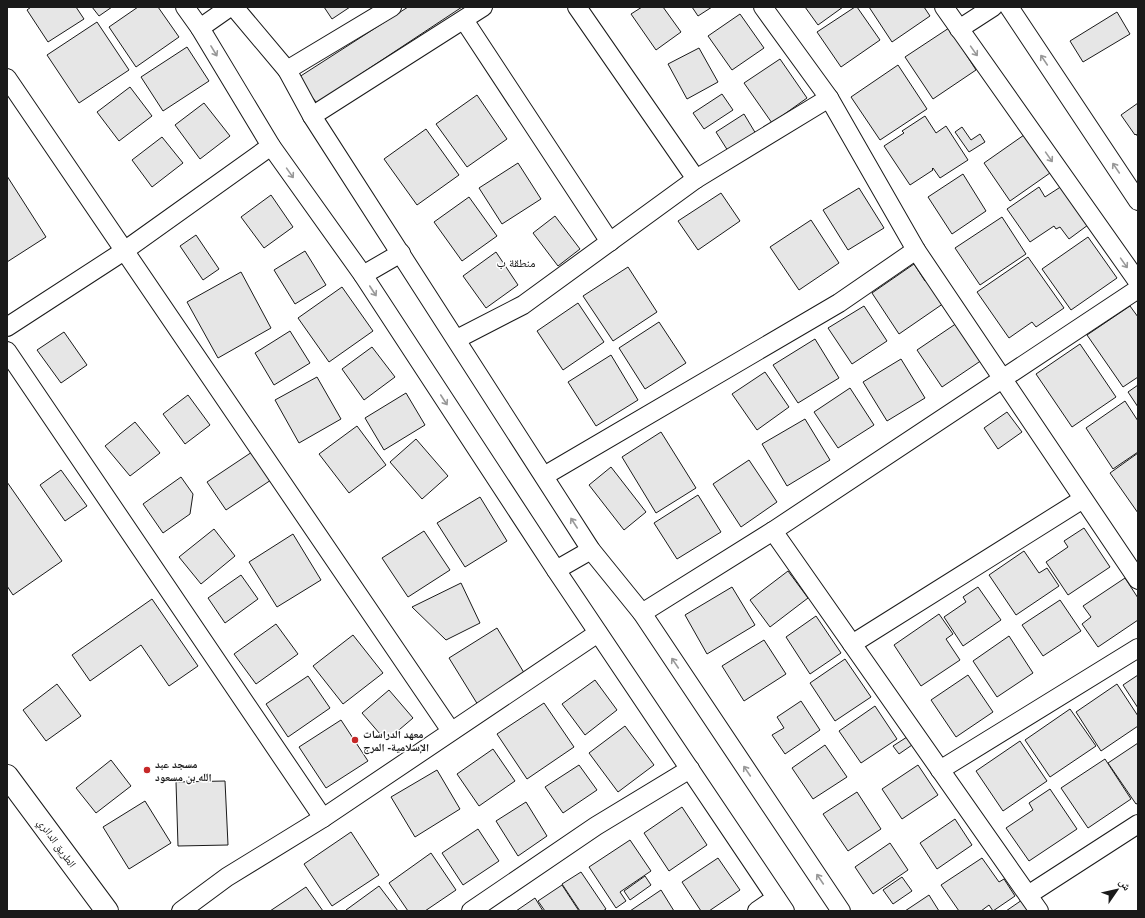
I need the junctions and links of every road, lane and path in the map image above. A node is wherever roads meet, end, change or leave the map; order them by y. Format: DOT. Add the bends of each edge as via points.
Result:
graph roads {
  1 [pos="185,7"];
  2 [pos="230,7"];
  3 [pos="234,7"];
  4 [pos="392,7"];
  5 [pos="483,7"];
  6 [pos="577,7"];
  7 [pos="763,7"];
  8 [pos="944,7"];
  9 [pos="993,7"];
  10 [pos="1009,7"];
  11 [pos="464,20"];
  12 [pos="200,28"];
  13 [pos="959,30"];
  14 [pos="287,70"];
  15 [pos="7,78"];
  16 [pos="829,98"];
  17 [pos="312,116"];
  18 [pos="271,146"];
  19 [pos="696,179"];
  20 [pos="1138,201"];
  21 [pos="610,242"];
  22 [pos="916,250"];
  23 [pos="124,251"];
  24 [pos="401,253"];
  25 [pos="363,275"];
  26 [pos="1138,282"];
  27 [pos="1138,289"];
  28 [pos="7,327"];
  29 [pos="457,339"];
  30 [pos="7,351"];
  31 [pos="1003,380"];
  32 [pos="544,476"];
  33 [pos="1083,499"];
  34 [pos="773,531"];
  35 [pos="592,550"];
  36 [pos="556,570"];
  37 [pos="1138,580"];
  38 [pos="642,613"];
  39 [pos="598,633"];
  40 [pos="852,644"];
  41 [pos="1138,648"];
  42 [pos="451,731"];
  43 [pos="690,770"];
  44 [pos="940,770"];
  45 [pos="7,776"];
  46 [pos="323,818"];
  47 [pos="1138,824"];
  48 [pos="1028,895"];
  49 [pos="780,905"];
  50 [pos="107,911"];
  51 [pos="181,911"];
  52 [pos="471,911"];
  53 [pos="757,911"];
  54 [pos="842,911"];
  55 [pos="1039,911"];
  1 -- 12 [label="street"];
  2 -- 12 [label="street"];
  3 -- 14 [label="street"];
  4 -- 14 [label="street"];
  5 -- 11 [label="street"];
  6 -- 19 [label="street"];
  7 -- 16 [label="street"];
  8 -- 13 [label="street"];
  9 -- 13 [label="street"];
  20 -- 10 [label="street, one-way"];
  11 -- 17 [label="street"];
  11 -- 21 [label="street"];
  12 -- 18 [label="street, one-way"];
  13 -- 26 [label="street, one-way"];
  14 -- 17 [label="street"];
  15 -- 23 [label="street"];
  16 -- 19 [label="street"];
  16 -- 22 [label="street"];
  17 -- 24 [label="street"];
  18 -- 23 [label="street"];
  18 -- 25 [label="street, one-way"];
  19 -- 21 [label="street"];
  21 -- 29 [label="street" via="523,305"];
  22 -- 31 [label="street"];
  22 -- 32 [label="street" via="839,303"];
  23 -- 28 [label="street"];
  23 -- 42 [label="street"];
  24 -- 25 [label="street"];
  24 -- 29 [label="street"];
  25 -- 36 [label="street, one-way"];
  27 -- 31 [label="street"];
  29 -- 32 [label="street"];
  30 -- 46 [label="street"];
  31 -- 33 [label="street"];
  31 -- 34 [label="street"];
  35 -- 32 [label="street, one-way"];
  33 -- 37 [label="street"];
  33 -- 40 [label="street"];
  34 -- 38 [label="street"];
  34 -- 40 [label="street"];
  35 -- 36 [label="street"];
  35 -- 38 [label="street"];
  36 -- 39 [label="street"];
  54 -- 38 [label="street, one-way"];
  39 -- 42 [label="street"];
  39 -- 43 [label="street"];
  40 -- 44 [label="street"];
  41 -- 44 [label="street"];
  42 -- 46 [label="street"];
  43 -- 49 [label="street"];
  43 -- 52 [label="street" via="596,826"];
  44 -- 48 [label="street"];
  45 -- 50 [label="highway, الطريق الدائري"];
  46 -- 51 [label="street" via="228,877"];
  47 -- 48 [label="street"];
  48 -- 55 [label="street"];
  49 -- 53 [label="street"];
}
